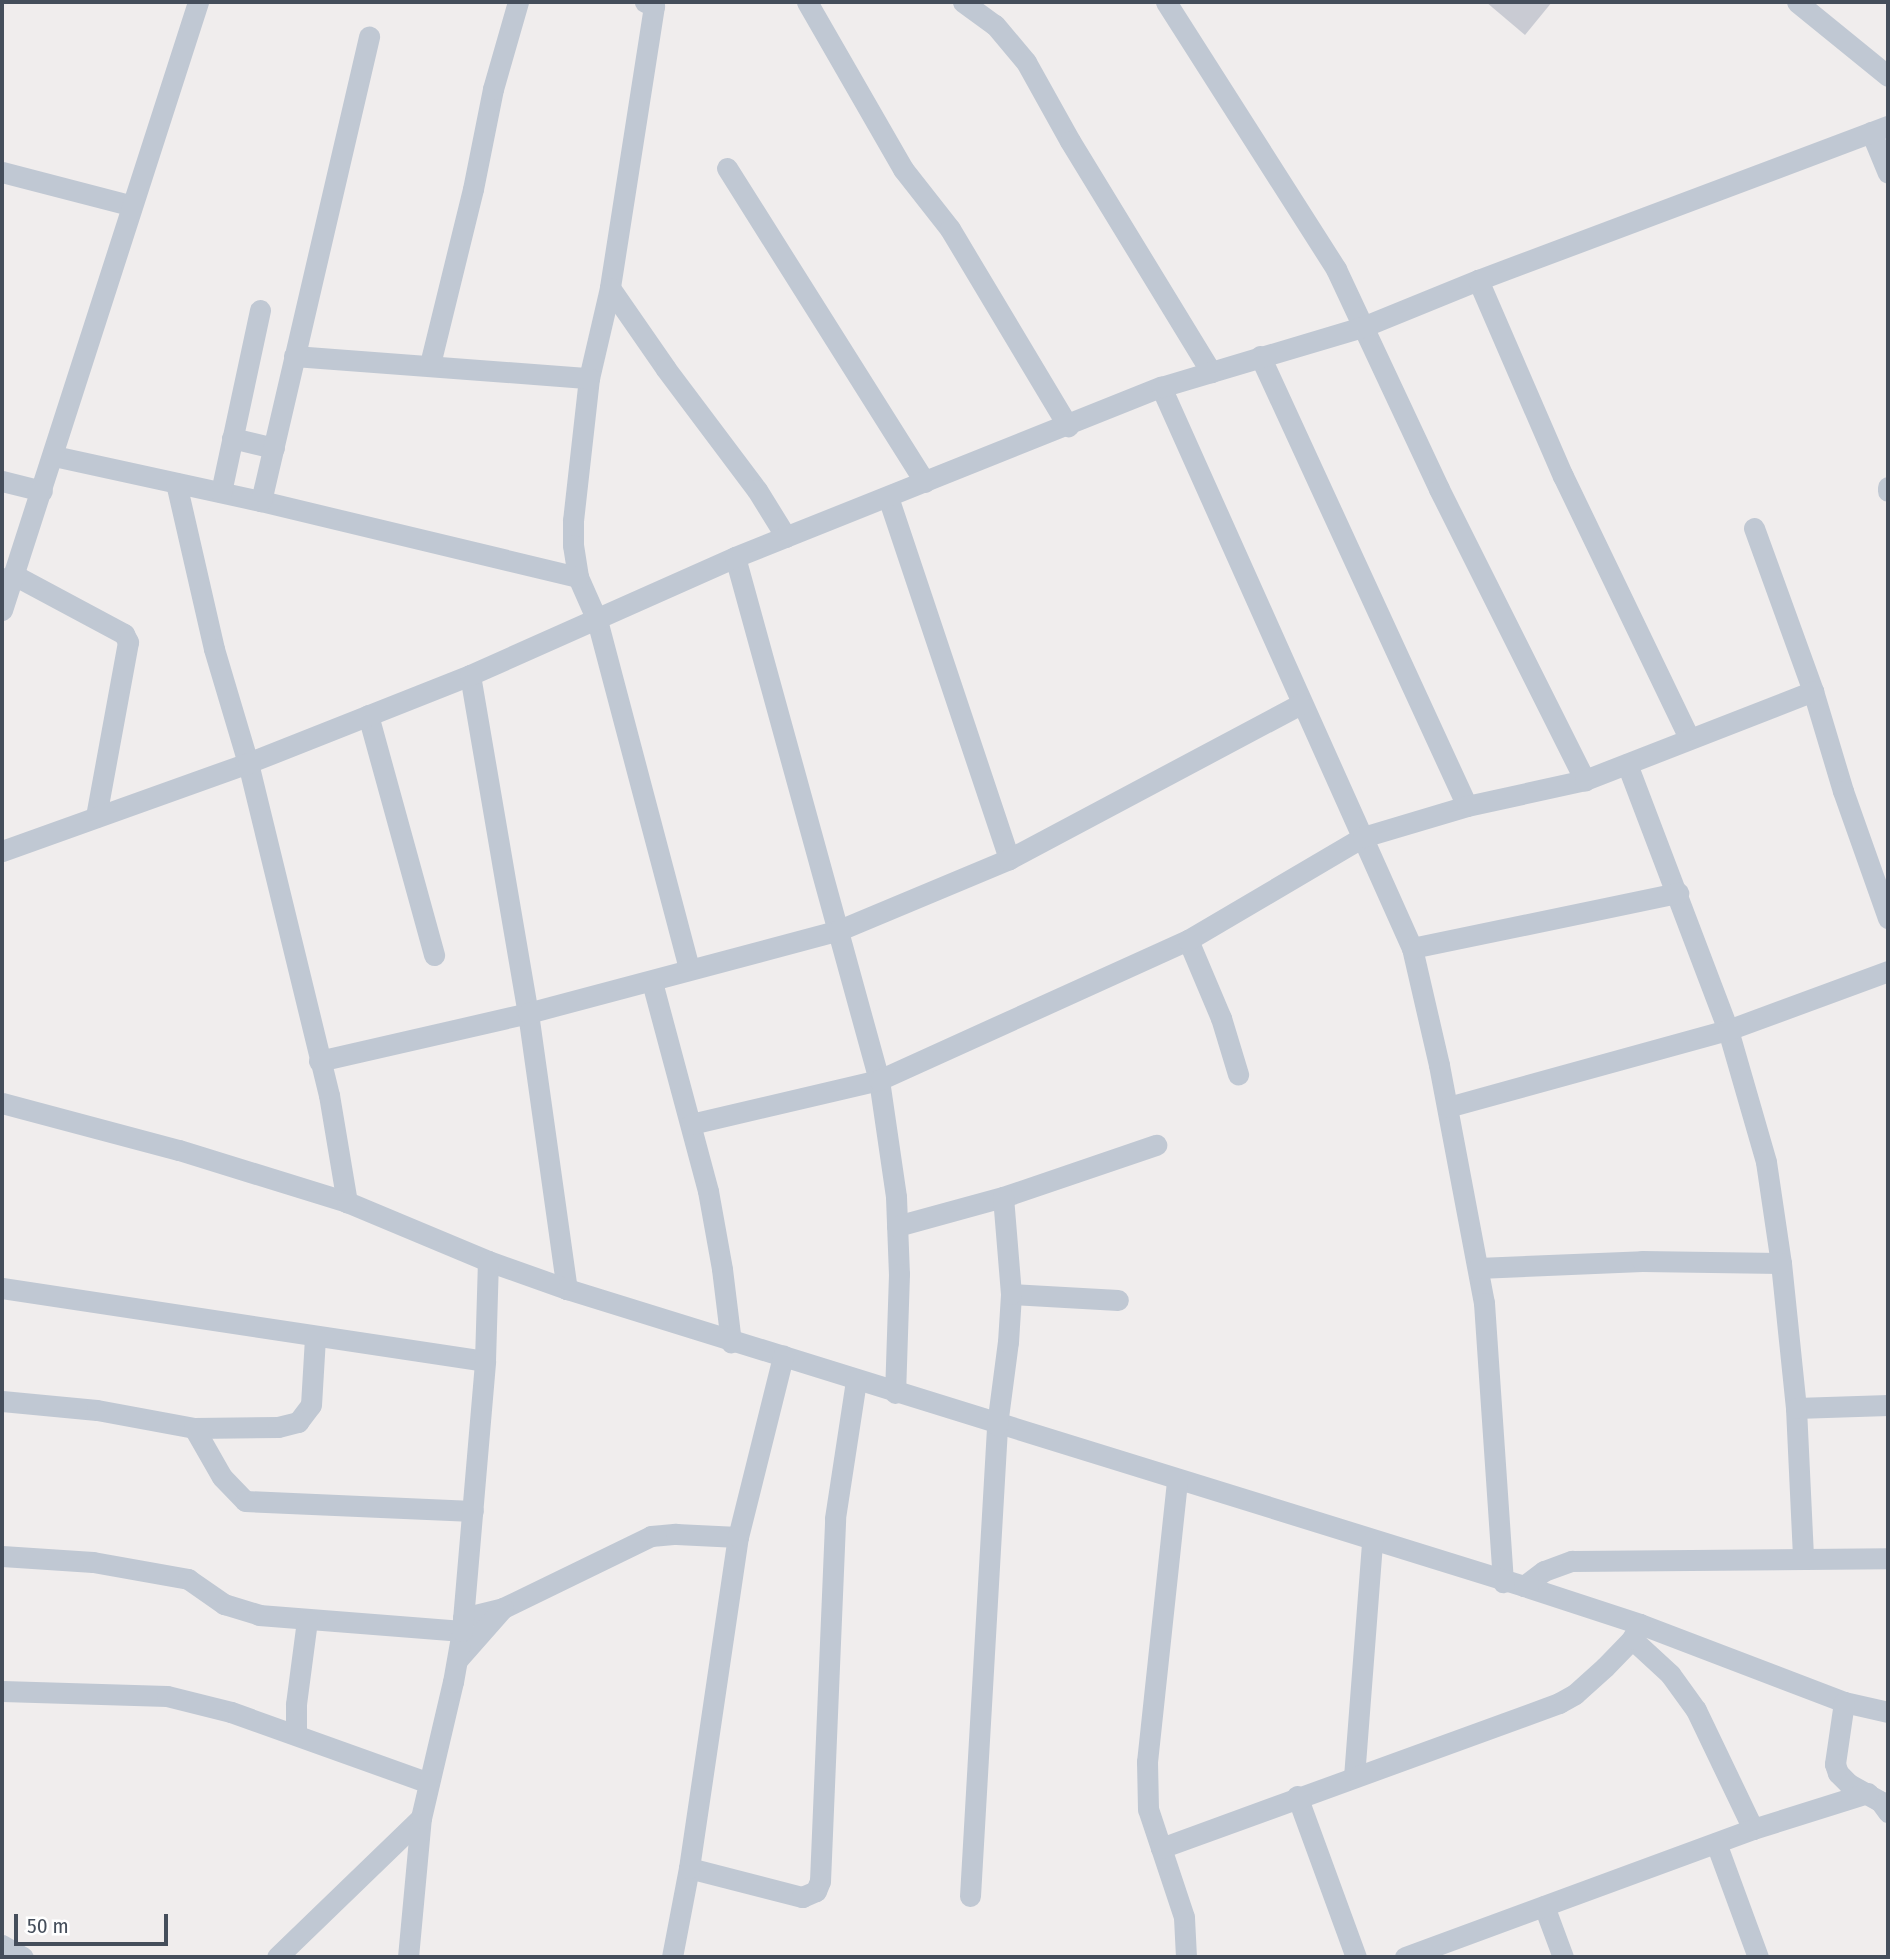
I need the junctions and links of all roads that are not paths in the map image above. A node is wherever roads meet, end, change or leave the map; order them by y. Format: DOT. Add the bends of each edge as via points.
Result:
graph roads {
  1 [pos="198,2"];
  2 [pos="518,2"];
  3 [pos="807,2"];
  4 [pos="963,2"];
  5 [pos="1166,2"];
  6 [pos="1797,2"];
  7 [pos="651,3"];
  8 [pos="369,36"];
  9 [pos="1888,76"];
  10 [pos="1880,129"];
  11 [pos="727,169"];
  12 [pos="2,172"];
  13 [pos="1888,173"];
  14 [pos="130,205"];
  15 [pos="1478,279"];
  16 [pos="610,288"];
  17 [pos="260,310"];
  18 [pos="1365,326"];
  19 [pos="294,356"];
  20 [pos="1260,356"];
  21 [pos="430,364"];
  22 [pos="1211,372"];
  23 [pos="589,378"];
  24 [pos="1161,387"];
  25 [pos="1068,426"];
  26 [pos="232,438"];
  27 [pos="274,448"];
  28 [pos="54,456"];
  29 [pos="2,481"];
  30 [pos="925,482"];
  31 [pos="176,483"];
  32 [pos="42,491"];
  33 [pos="220,492"];
  34 [pos="888,497"];
  35 [pos="261,500"];
  36 [pos="1754,528"];
  37 [pos="786,537"];
  38 [pos="735,557"];
  39 [pos="8,577"];
  40 [pos="578,577"];
  41 [pos="2,610"];
  42 [pos="597,620"];
  43 [pos="470,676"];
  44 [pos="1813,691"];
  45 [pos="1301,704"];
  46 [pos="368,715"];
  47 [pos="1689,738"];
  48 [pos="247,763"];
  49 [pos="1627,764"];
  50 [pos="1585,780"];
  51 [pos="1467,806"];
  52 [pos="96,817"];
  53 [pos="1363,837"];
  54 [pos="2,851"];
  55 [pos="1009,859"];
  56 [pos="1678,893"];
  57 [pos="1888,918"];
  58 [pos="838,931"];
  59 [pos="1188,940"];
  60 [pos="1412,948"];
  61 [pos="434,956"];
  62 [pos="690,969"];
  63 [pos="1888,971"];
  64 [pos="652,982"];
  65 [pos="528,1013"];
  66 [pos="1728,1030"];
  67 [pos="319,1061"];
  68 [pos="1238,1074"];
  69 [pos="879,1080"];
  70 [pos="2,1103"];
  71 [pos="1448,1107"];
  72 [pos="691,1124"];
  73 [pos="1156,1145"];
  74 [pos="1003,1197"];
  75 [pos="347,1202"];
  76 [pos="897,1226"];
  77 [pos="488,1261"];
  78 [pos="1781,1263"];
  79 [pos="1478,1268"];
  80 [pos="2,1288"];
  81 [pos="567,1289"];
  82 [pos="1011,1294"];
  83 [pos="1118,1300"];
  84 [pos="315,1337"];
  85 [pos="731,1342"];
  86 [pos="783,1356"];
  87 [pos="485,1361"];
  88 [pos="856,1381"];
  89 [pos="895,1393"];
  90 [pos="2,1401"];
  91 [pos="1888,1405"];
  92 [pos="1796,1408"];
  93 [pos="997,1425"];
  94 [pos="194,1428"];
  95 [pos="1177,1480"];
  96 [pos="472,1511"];
  97 [pos="738,1537"];
  98 [pos="1372,1541"];
  99 [pos="2,1556"];
  100 [pos="1888,1558"];
  101 [pos="1803,1559"];
  102 [pos="1514,1584"];
  103 [pos="503,1608"];
  104 [pos="307,1620"];
  105 [pos="462,1624"];
  106 [pos="1636,1631"];
  107 [pos="457,1659"];
  108 [pos="2,1691"];
  109 [pos="1844,1702"];
  110 [pos="1888,1712"];
  111 [pos="296,1734"];
  112 [pos="1354,1777"];
  113 [pos="429,1783"];
  114 [pos="1867,1793"];
  115 [pos="1297,1796"];
  116 [pos="1888,1812"];
  117 [pos="421,1818"];
  118 [pos="1753,1829"];
  119 [pos="1716,1843"];
  120 [pos="1161,1848"];
  121 [pos="689,1868"];
  122 [pos="970,1896"];
  123 [pos="1180,1902"];
  124 [pos="1544,1906"];
  125 [pos="2,1945"];
  126 [pos="282,1956"];
  127 [pos="23,1957"];
  128 [pos="408,1957"];
  129 [pos="672,1957"];
  130 [pos="1186,1957"];
  131 [pos="1201,1957"];
  132 [pos="1356,1957"];
  133 [pos="1405,1957"];
  134 [pos="1563,1957"];
  135 [pos="1758,1957"];
  1 -- 14 [label="street"];
  2 -- 21 [label="street" via="493,89"];
  3 -- 25 [label="street" via="903,169 950,229"];
  4 -- 22 [label="street" via="995,25 1026,62"];
  5 -- 18 [label="street" via="1336,269"];
  6 -- 9 [label="street"];
  7 -- 16 [label="street"];
  8 -- 19 [label="street"];
  10 -- 13 [label="street"];
  10 -- 15 [label="street"];
  11 -- 30 [label="street"];
  12 -- 14 [label="street"];
  14 -- 28 [label="street"];
  15 -- 18 [label="street"];
  15 -- 47 [label="street" via="1563,477"];
  16 -- 23 [label="street"];
  16 -- 37 [label="street"];
  17 -- 26 [label="street"];
  18 -- 20 [label="street"];
  18 -- 50 [label="street" via="1439,489"];
  19 -- 21 [label="street"];
  19 -- 27 [label="street"];
  20 -- 22 [label="street"];
  20 -- 51 [label="street"];
  21 -- 23 [label="street"];
  22 -- 24 [label="street"];
  23 -- 40 [label="street" via="573,520"];
  24 -- 25 [label="street"];
  24 -- 45 [label="street"];
  25 -- 30 [label="street"];
  26 -- 27 [label="street"];
  26 -- 33 [label="street"];
  27 -- 35 [label="street"];
  28 -- 31 [label="street"];
  28 -- 32 [label="street"];
  29 -- 32 [label="street"];
  30 -- 34 [label="street"];
  31 -- 33 [label="street"];
  31 -- 48 [label="street" via="214,649"];
  32 -- 39 [label="street"];
  33 -- 35 [label="street"];
  34 -- 37 [label="street"];
  34 -- 55 [label="street"];
  35 -- 40 [label="street"];
  36 -- 44 [label="street"];
  37 -- 38 [label="street"];
  38 -- 42 [label="street"];
  38 -- 58 [label="street"];
  39 -- 41 [label="street"];
  39 -- 52 [label="street" via="124,634 128,642"];
  40 -- 42 [label="street"];
  42 -- 43 [label="street"];
  42 -- 62 [label="street"];
  43 -- 46 [label="street"];
  43 -- 65 [label="street"];
  44 -- 47 [label="street"];
  44 -- 57 [label="street"];
  45 -- 53 [label="street"];
  45 -- 55 [label="street"];
  46 -- 48 [label="street"];
  46 -- 61 [label="street"];
  47 -- 49 [label="street"];
  48 -- 52 [label="street"];
  48 -- 67 [label="street"];
  49 -- 50 [label="street"];
  49 -- 56 [label="street"];
  50 -- 51 [label="street"];
  51 -- 53 [label="street"];
  52 -- 54 [label="street"];
  53 -- 59 [label="street"];
  53 -- 60 [label="street"];
  55 -- 58 [label="street"];
  56 -- 60 [label="street"];
  56 -- 66 [label="street"];
  58 -- 62 [label="street"];
  58 -- 69 [label="street"];
  59 -- 68 [label="street" via="1221,1018"];
  59 -- 69 [label="street"];
  60 -- 71 [label="street"];
  62 -- 64 [label="street"];
  63 -- 66 [label="street"];
  64 -- 65 [label="street"];
  64 -- 72 [label="street"];
  65 -- 67 [label="street"];
  65 -- 81 [label="street"];
  66 -- 71 [label="street"];
  66 -- 78 [label="street" via="1766,1162"];
  67 -- 75 [label="street"];
  69 -- 72 [label="street"];
  69 -- 76 [label="street"];
  70 -- 75 [label="street" via="179,1150"];
  71 -- 79 [label="street"];
  72 -- 85 [label="street" via="714,1221"];
  73 -- 74 [label="street"];
  74 -- 76 [label="street"];
  74 -- 82 [label="street"];
  75 -- 77 [label="street"];
  76 -- 89 [label="street"];
  77 -- 81 [label="street"];
  77 -- 87 [label="street"];
  78 -- 79 [label="street" via="1642,1261"];
  78 -- 92 [label="street"];
  79 -- 102 [label="street"];
  80 -- 84 [label="street"];
  81 -- 85 [label="street"];
  82 -- 83 [label="street"];
  82 -- 93 [label="street"];
  84 -- 87 [label="street"];
  84 -- 94 [label="street" via="311,1405 298,1422 261,1429"];
  85 -- 86 [label="street"];
  86 -- 88 [label="street"];
  86 -- 97 [label="street"];
  87 -- 96 [label="street"];
  88 -- 89 [label="street"];
  88 -- 121 [label="street" via="835,1518 820,1881 816,1891 802,1897"];
  89 -- 93 [label="street"];
  90 -- 94 [label="street" via="97,1410"];
  91 -- 92 [label="street"];
  92 -- 101 [label="street"];
  93 -- 95 [label="street"];
  93 -- 122 [label="street"];
  94 -- 96 [label="street" via="222,1477 245,1501"];
  95 -- 98 [label="street"];
  95 -- 120 [label="street" via="1147,1762 1148,1809"];
  96 -- 105 [label="street"];
  97 -- 103 [label="street" via="651,1536"];
  97 -- 121 [label="street"];
  98 -- 102 [label="street"];
  98 -- 112 [label="street"];
  99 -- 104 [label="street" via="93,1562 175,1576 196,1582 224,1604 244,1612"];
  100 -- 101 [label="street"];
  101 -- 102 [label="street" via="1572,1561"];
  102 -- 106 [label="street"];
  103 -- 105 [label="street"];
  103 -- 107 [label="street"];
  104 -- 105 [label="street"];
  104 -- 111 [label="street"];
  105 -- 107 [label="street"];
  106 -- 109 [label="street"];
  106 -- 112 [label="street" via="1589,1682 1559,1703"];
  106 -- 118 [label="street" via="1696,1710"];
  107 -- 113 [label="street"];
  108 -- 111 [label="street" via="167,1696"];
  109 -- 110 [label="street"];
  109 -- 114 [label="street" via="1835,1764 1843,1779"];
  111 -- 113 [label="street"];
  112 -- 115 [label="street"];
  113 -- 117 [label="street"];
  114 -- 116 [label="street"];
  114 -- 118 [label="street"];
  115 -- 120 [label="street"];
  115 -- 132 [label="street"];
  117 -- 126 [label="street"];
  117 -- 128 [label="street"];
  118 -- 119 [label="street"];
  119 -- 124 [label="street"];
  119 -- 135 [label="street"];
  120 -- 123 [label="street"];
  121 -- 129 [label="street"];
  123 -- 130 [label="street"];
  123 -- 131 [label="street"];
  124 -- 133 [label="street"];
  124 -- 134 [label="street"];
  125 -- 127 [label="street"];
}
